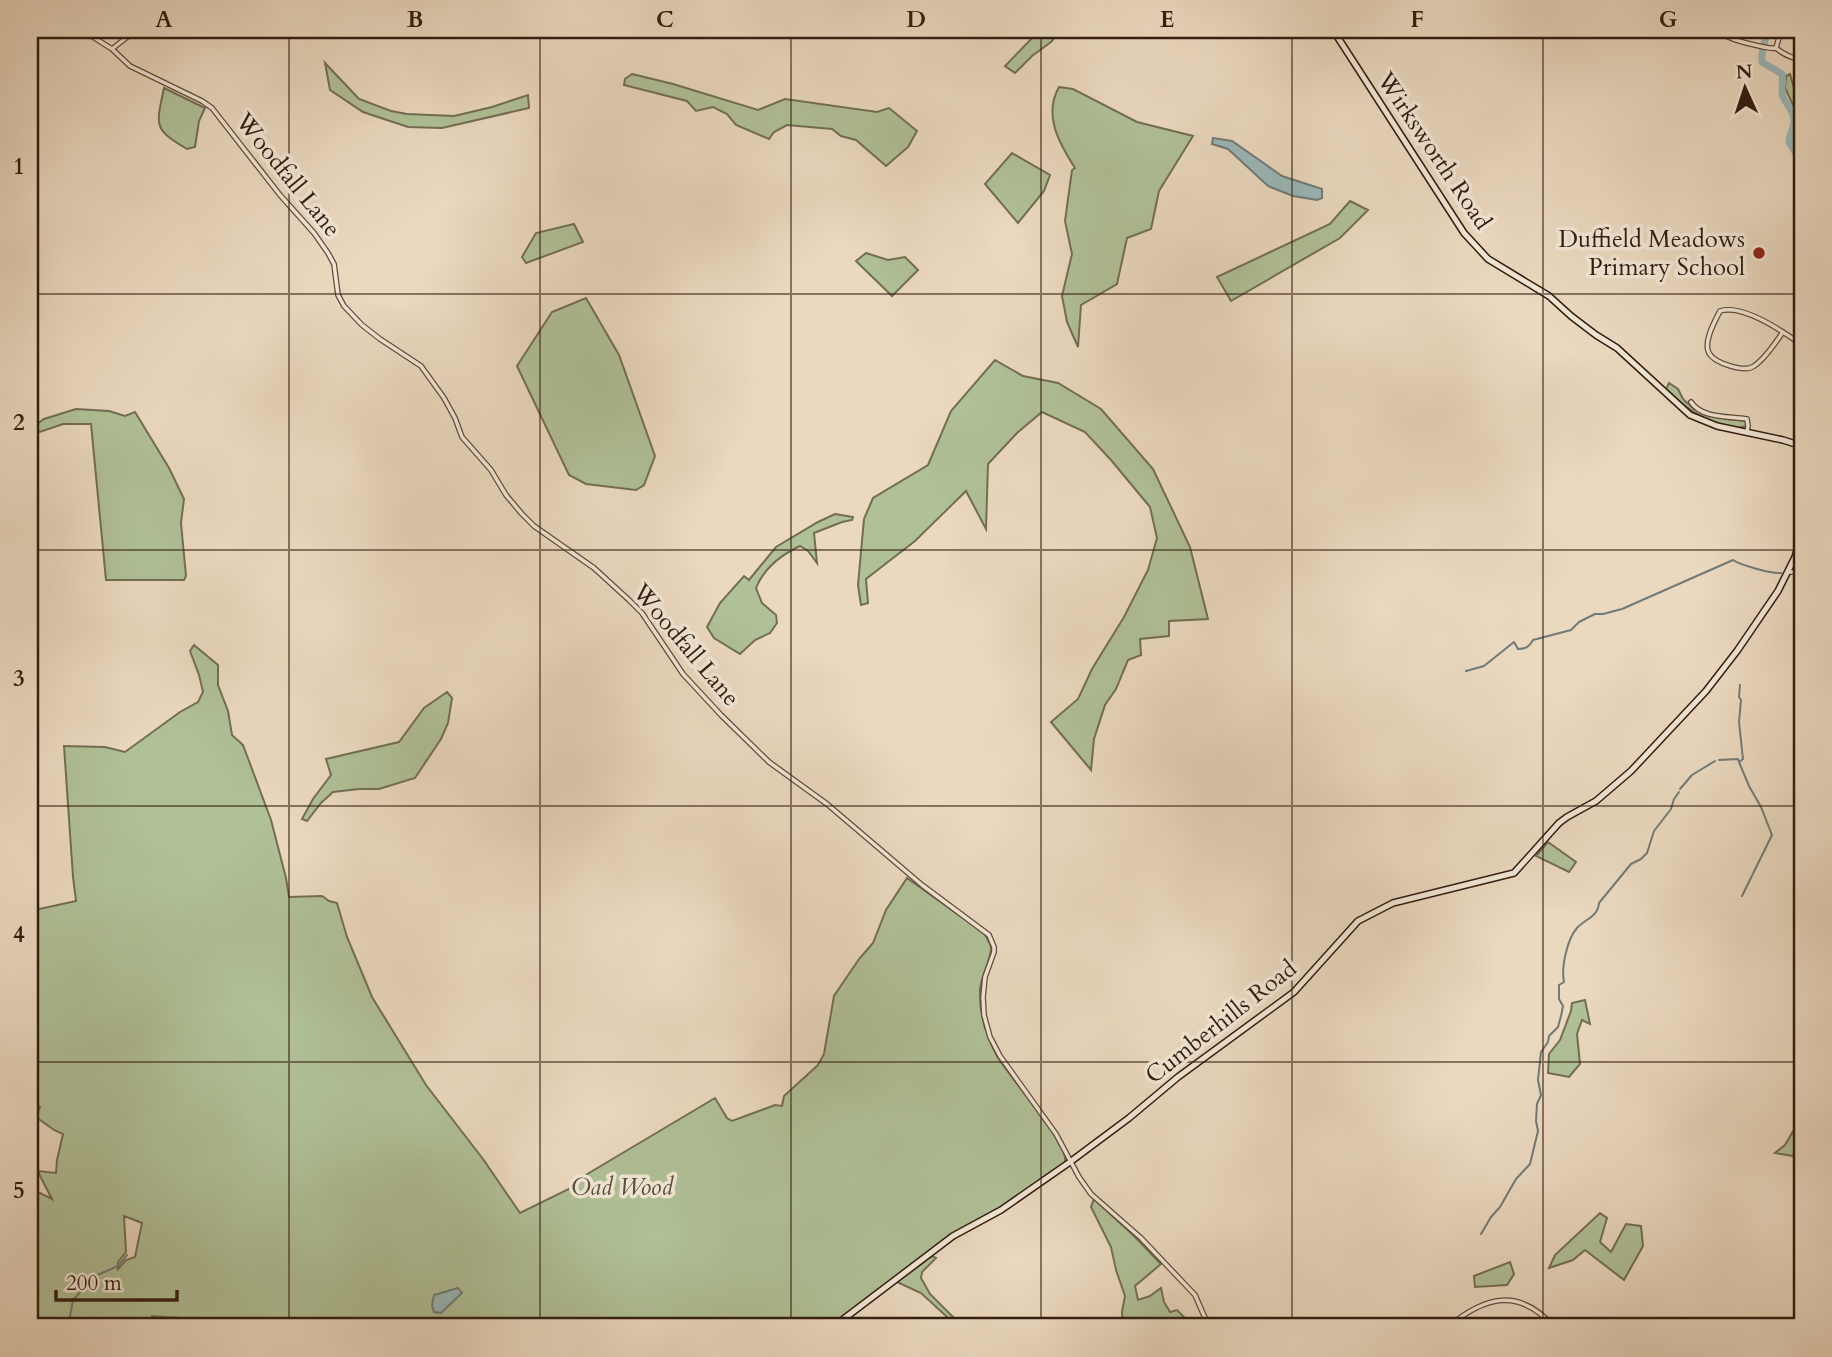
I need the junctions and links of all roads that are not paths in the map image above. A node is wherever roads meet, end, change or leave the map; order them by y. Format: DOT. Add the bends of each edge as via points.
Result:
graph roads {
  1 [pos="82,30"];
  2 [pos="136,30"];
  3 [pos="1333,30"];
  4 [pos="1714,30"];
  5 [pos="1780,34"];
  6 [pos="1776,48"];
  7 [pos="111,49"];
  8 [pos="1802,60"];
  9 [pos="1783,332"];
  10 [pos="1802,345"];
  11 [pos="1691,402"];
  12 [pos="1747,432"];
  13 [pos="1802,446"];
  14 [pos="1802,533"];
  15 [pos="1789,572"];
  16 [pos="1802,572"];
  17 [pos="1070,1162"];
  18 [pos="833,1327"];
  19 [pos="1209,1327"];
  20 [pos="1448,1327"];
  21 [pos="1554,1327"];
  1 -- 7 [label="street, Woodfall Lane"];
  2 -- 7 [label="street"];
  3 -- 12 [label="street, Wirksworth Road" via="1464,233 1481,251 1617,348 1690,415"];
  4 -- 6 [label="street" via="1731,40"];
  5 -- 6 [label="street"];
  6 -- 8 [label="street"];
  7 -- 17 [label="street, Woodfall Lane" via="130,66 212,108 314,233 334,264 338,295 350,314 421,366 462,437 522,514 642,613 683,674 721,715 769,762 989,935 994,952 983,997 990,1037"];
  9 -- 9 [label="street" via="1725,309 1717,316 1708,352 1732,366 1754,366"];
  9 -- 10 [label="street"];
  11 -- 12 [label="street" via="1710,413 1747,419"];
  12 -- 13 [label="street, Wirksworth Road"];
  14 -- 15 [label="street, Cumberhills Road"];
  15 -- 16 [label="street"];
  15 -- 17 [label="street, Cumberhills Road" via="1706,691 1631,771 1596,802 1559,823 1514,873 1393,904 1357,921 1294,992"];
  17 -- 18 [label="street, Cumberhills Road" via="1001,1210 953,1236"];
  17 -- 19 [label="street, Woodfall Lane" via="1091,1194 1198,1300"];
  20 -- 21 [label="street" via="1473,1309 1503,1300 1525,1303"];
}
